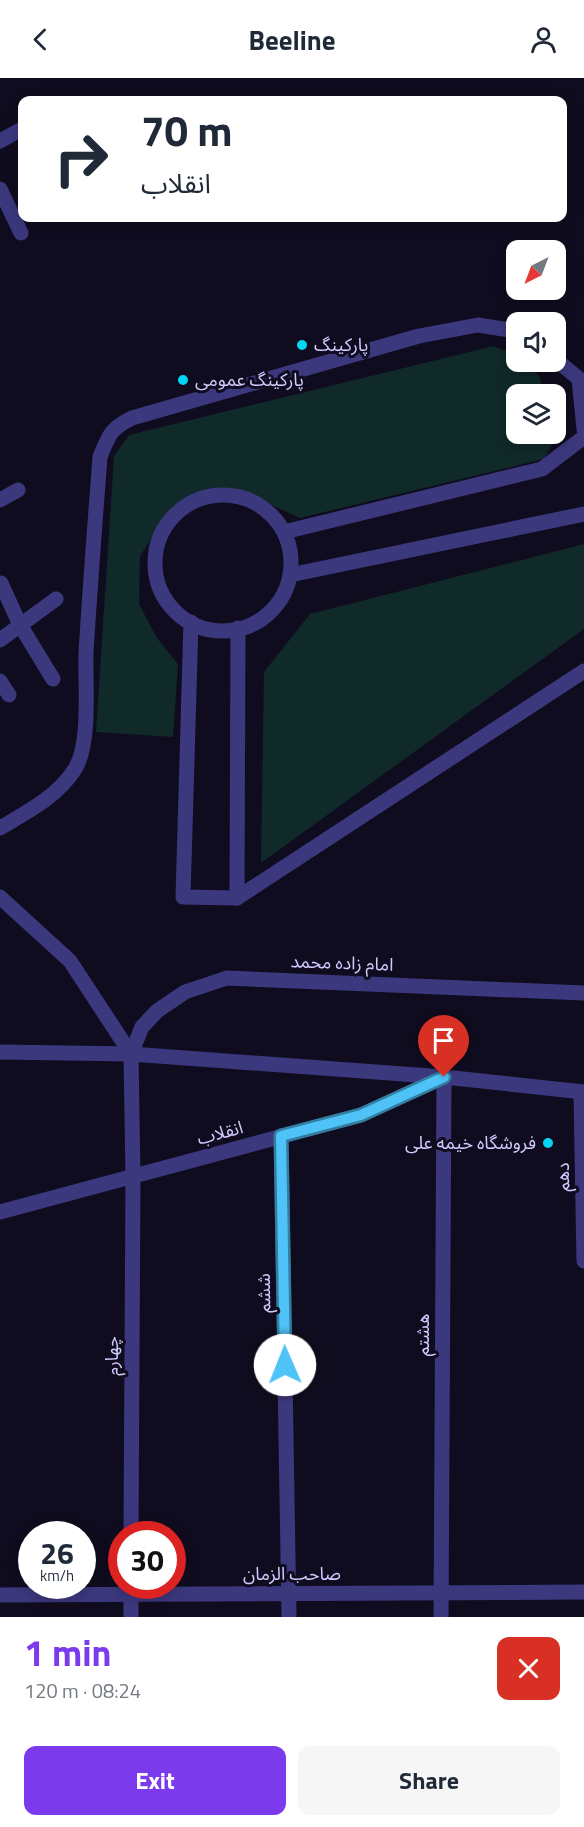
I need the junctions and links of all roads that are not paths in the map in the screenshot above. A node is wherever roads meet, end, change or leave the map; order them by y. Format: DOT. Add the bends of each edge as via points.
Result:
graph roads {
  1 [pos="18,131"];
  2 [pos="0,141"];
  3 [pos="0,189"];
  4 [pos="21,233"];
  5 [pos="506,329"];
  6 [pos="566,367"];
  7 [pos="582,379"];
  8 [pos="584,429"];
  9 [pos="584,437"];
  10 [pos="18,490"];
  11 [pos="0,500"];
  12 [pos="584,514"];
  13 [pos="284,532"];
  14 [pos="290,575"];
  15 [pos="1,583"];
  16 [pos="56,599"];
  17 [pos="191,622"];
  18 [pos="20,625"];
  19 [pos="238,628"];
  20 [pos="0,640"];
  21 [pos="584,671"];
  22 [pos="53,679"];
  23 [pos="0,681"];
  24 [pos="9,695"];
  25 [pos="0,828"];
  26 [pos="0,897"];
  27 [pos="237,898"];
  28 [pos="584,993"];
  29 [pos="0,1052"];
  30 [pos="131,1054"];
  31 [pos="444,1077"];
  32 [pos="582,1092"];
  33 [pos="281,1136"];
  34 [pos="133,1177"];
  35 [pos="0,1212"];
  36 [pos="584,1261"];
  37 [pos="131,1521"];
  38 [pos="108,1591"];
  39 [pos="186,1591"];
  40 [pos="584,1592"];
  41 [pos="441,1593"];
  42 [pos="288,1594"];
  43 [pos="0,1595"];
  44 [pos="131,1599"];
  45 [pos="132,1617"];
  46 [pos="289,1617"];
  47 [pos="441,1617"];
  1 -- 2 [label="street"];
  3 -- 4 [label="street"];
  5 -- 25 [label="street" via="478,325 419,336 117,425 100,457 84,741 76,768 60,788"];
  6 -- 7 [label="street"];
  7 -- 8 [label="street"];
  9 -- 13 [label="street" via="542,469"];
  10 -- 11 [label="street"];
  12 -- 14 [label="street"];
  13 -- 14 [label="street" via="291,552"];
  13 -- 17 [label="street" via="271,514 253,501 232,495 210,495 189,503 172,516 160,534 154,556 156,579 166,600"];
  14 -- 19 [label="street" via="282,597 267,615 248,627"];
  15 -- 18 [label="street"];
  16 -- 18 [label="street"];
  17 -- 19 [label="street" via="225,631"];
  17 -- 27 [label="street" via="183,897"];
  18 -- 20 [label="street"];
  18 -- 22 [label="street"];
  19 -- 27 [label="street"];
  21 -- 27 [label="street"];
  23 -- 24 [label="street"];
  26 -- 30 [label="street" via="70,961"];
  28 -- 30 [label="street, امام زاده محمد" via="227,978 185,992 157,1011 142,1027"];
  29 -- 30 [label="street"];
  30 -- 31 [label="street"];
  30 -- 34 [label="street, چهارم"];
  31 -- 32 [label="street"];
  31 -- 33 [label="street, انقلاب" via="361,1115"];
  31 -- 41 [label="street, هشتم"];
  32 -- 36 [label="street, دهم"];
  33 -- 34 [label="street, انقلاب"];
  33 -- 42 [label="street, ششم"];
  34 -- 35 [label="street, انقلاب"];
  34 -- 37 [label="street, چهارم"];
  38 -- 43 [label="street, صاحب الزمان"];
  39 -- 42 [label="street, صاحب الزمان"];
  40 -- 41 [label="street, صاحب الزمان"];
  41 -- 42 [label="street, صاحب الزمان"];
  41 -- 47 [label="street, هشتم"];
  42 -- 46 [label="street, ششم"];
  44 -- 45 [label="street"];
}
